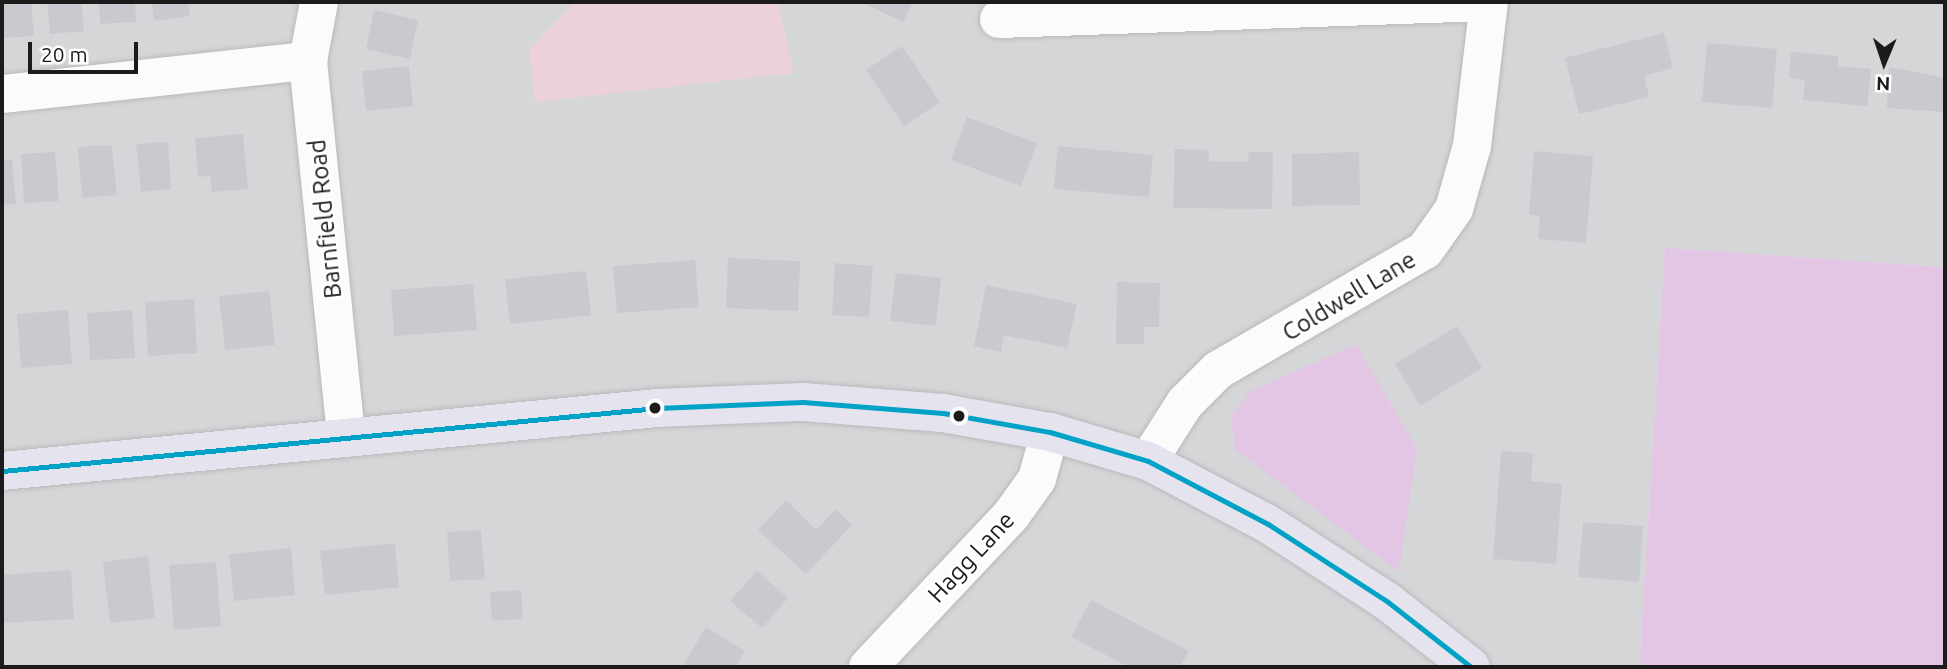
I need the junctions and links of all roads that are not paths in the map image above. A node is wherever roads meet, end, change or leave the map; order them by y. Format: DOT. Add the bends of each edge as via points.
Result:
graph roads {
  1 [pos="318,2"];
  2 [pos="1474,2"];
  3 [pos="1489,2"];
  4 [pos="999,19"];
  5 [pos="308,61"];
  6 [pos="2,94"];
  7 [pos="1050,432"];
  8 [pos="346,437"];
  9 [pos="1148,461"];
  10 [pos="2,471"];
  11 [pos="868,667"];
  12 [pos="1471,667"];
  1 -- 5 [label="street, Barnfield Road"];
  2 -- 4 [label="street"];
  3 -- 9 [label="street, Coldwell Lane" via="1472,146 1454,209 1425,250 1218,370 1185,403"];
  5 -- 6 [label="street"];
  5 -- 8 [label="street, Barnfield Road"];
  7 -- 8 [label="main road" via="943,413 803,402 657,408"];
  7 -- 9 [label="main road"];
  7 -- 11 [label="street, Hagg Lane" via="1037,479 1012,514"];
  8 -- 10 [label="main road"];
  9 -- 12 [label="main road" via="1268,524 1388,601"];
}
